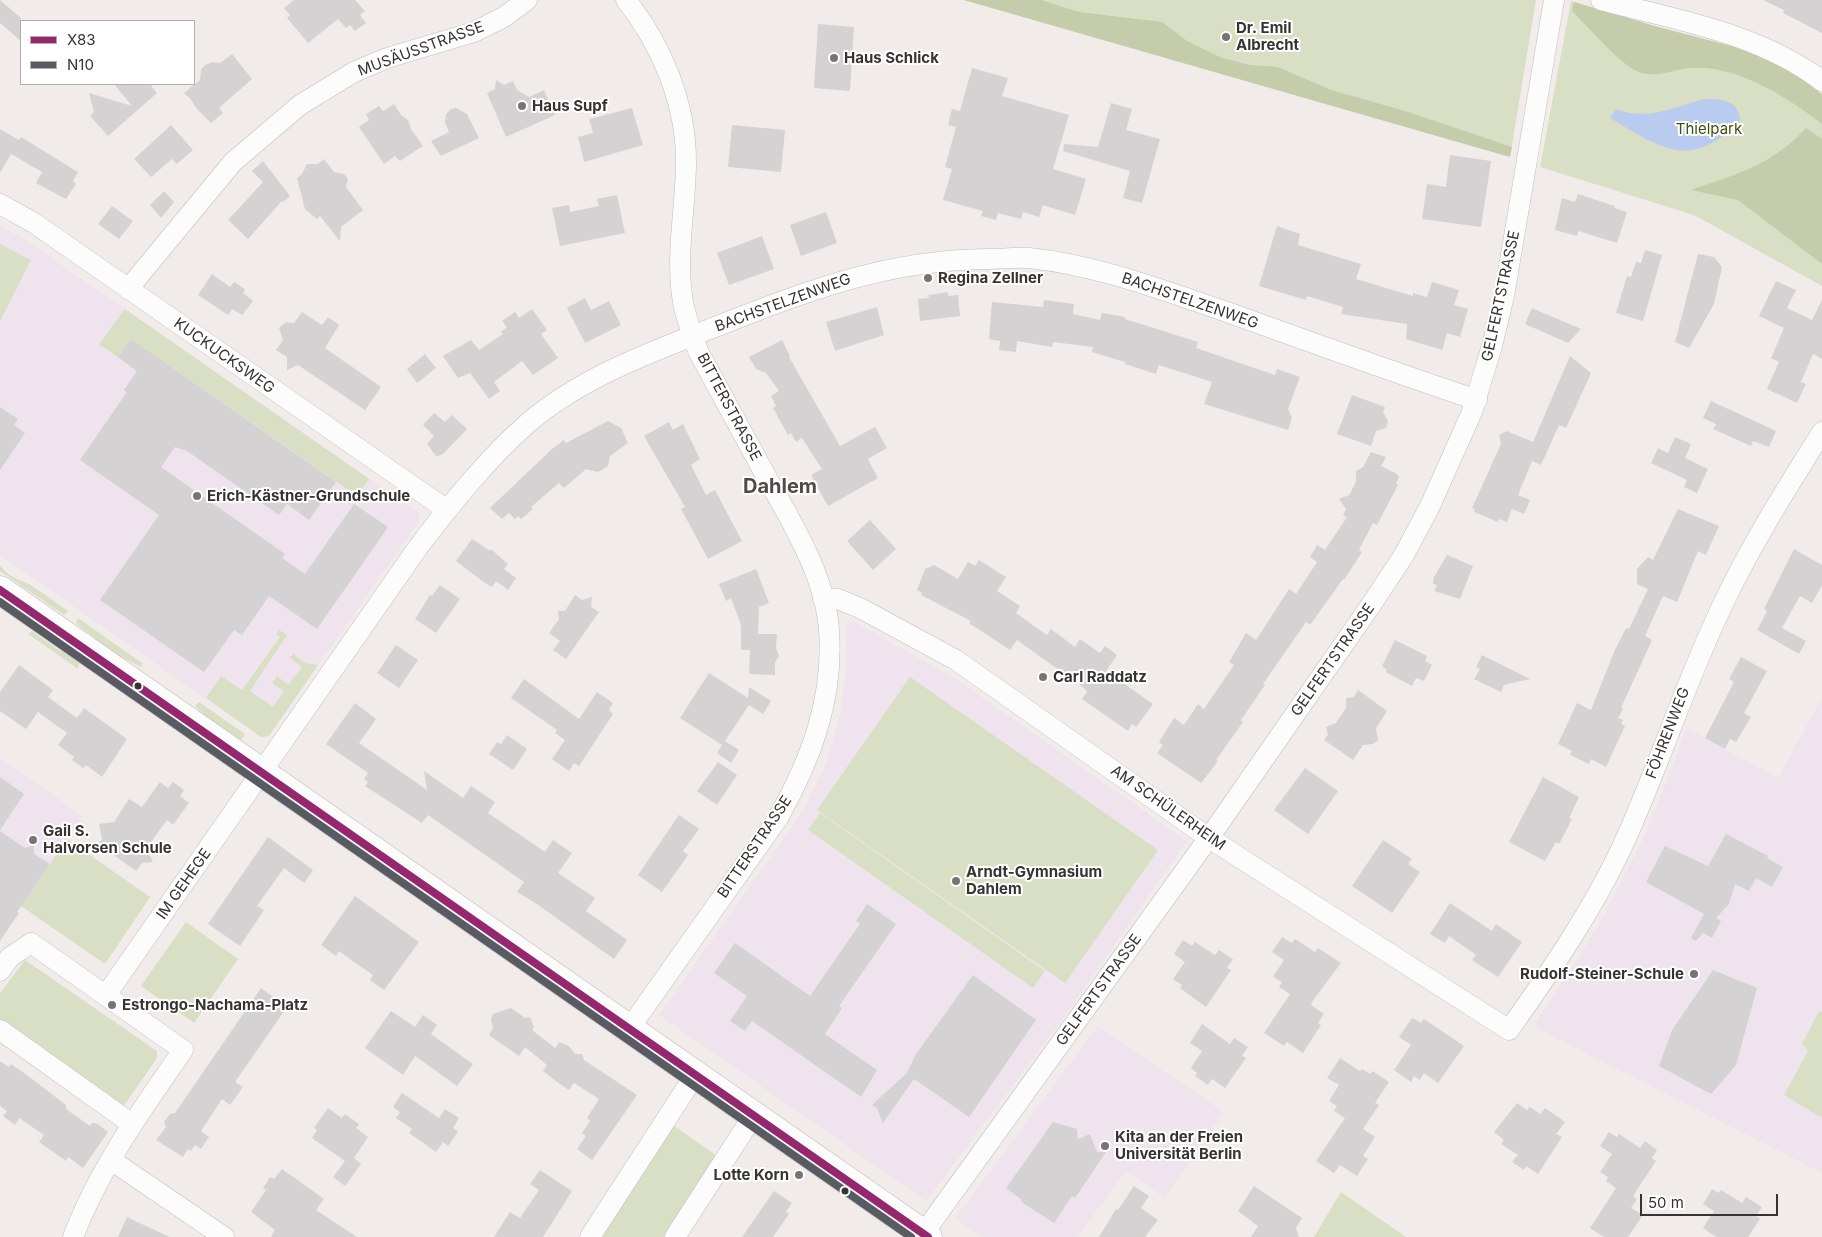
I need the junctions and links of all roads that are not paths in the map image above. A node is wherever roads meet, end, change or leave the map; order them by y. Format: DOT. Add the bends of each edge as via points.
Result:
graph roads {
  1 [pos="526,0"];
  2 [pos="626,0"];
  3 [pos="1554,0"];
  4 [pos="1601,0"];
  5 [pos="1822,82"];
  6 [pos="0,204"];
  7 [pos="128,289"];
  8 [pos="693,336"];
  9 [pos="1477,400"];
  10 [pos="1822,432"];
  11 [pos="446,510"];
  12 [pos="0,590"];
  13 [pos="823,599"];
  14 [pos="262,772"];
  15 [pos="1209,838"];
  16 [pos="0,971"];
  17 [pos="106,996"];
  18 [pos="629,1029"];
  19 [pos="0,1030"];
  20 [pos="1509,1030"];
  21 [pos="695,1075"];
  22 [pos="753,1116"];
  23 [pos="132,1124"];
  24 [pos="111,1160"];
  25 [pos="925,1235"];
  26 [pos="73,1237"];
  27 [pos="224,1237"];
  28 [pos="590,1237"];
  29 [pos="675,1237"];
  1 -- 7 [label="street, MUSÄUSSTRASSE" via="504,17 474,32 386,58 354,72 300,105 233,162"];
  2 -- 8 [label="street, BITTERSTRASSE" via="650,34 665,66 684,128 686,160 681,271 683,303"];
  3 -- 9 [label="street, GELFERTSTRASSE" via="1504,296"];
  4 -- 5 [label="street" via="1748,40 1797,64"];
  6 -- 7 [label="street, KUCKUCKSWEG" via="34,223"];
  7 -- 11 [label="street, KUCKUCKSWEG"];
  8 -- 9 [label="street, BACHSTELZENWEG" via="788,298 863,274 946,259 1027,258 1095,269 1162,290"];
  8 -- 11 [label="street, BACHSTELZENWEG" via="625,362 577,388 529,423"];
  8 -- 13 [label="street, BITTERSTRASSE" via="699,353 797,533"];
  9 -- 15 [label="street, GELFERTSTRASSE" via="1452,460 1404,555"];
  10 -- 20 [label="street, FÖHRENWEG" via="1769,518 1724,601 1621,848 1575,932"];
  11 -- 14 [label="street, BACHSTELZENWEG"];
  12 -- 14 [label="main road"];
  13 -- 15 [label="street, AM SCHÜLERHEIM" via="838,599 860,608 956,660"];
  13 -- 18 [label="street, BITTERSTRASSE" via="829,630 826,696 809,758 778,818"];
  14 -- 17 [label="street, IM GEHEGE"];
  14 -- 18 [label="main road"];
  15 -- 20 [label="street, AM SCHÜLERHEIM"];
  15 -- 25 [label="street, GELFERTSTRASSE"];
  16 -- 17 [label="street" via="10,957 31,943"];
  17 -- 23 [label="street" via="183,1050"];
  18 -- 21 [label="main road"];
  19 -- 23 [label="street"];
  21 -- 22 [label="main road"];
  21 -- 28 [label="street"];
  22 -- 25 [label="main road"];
  22 -- 29 [label="street"];
  23 -- 24 [label="street"];
  24 -- 26 [label="street"];
  24 -- 27 [label="street"];
}
